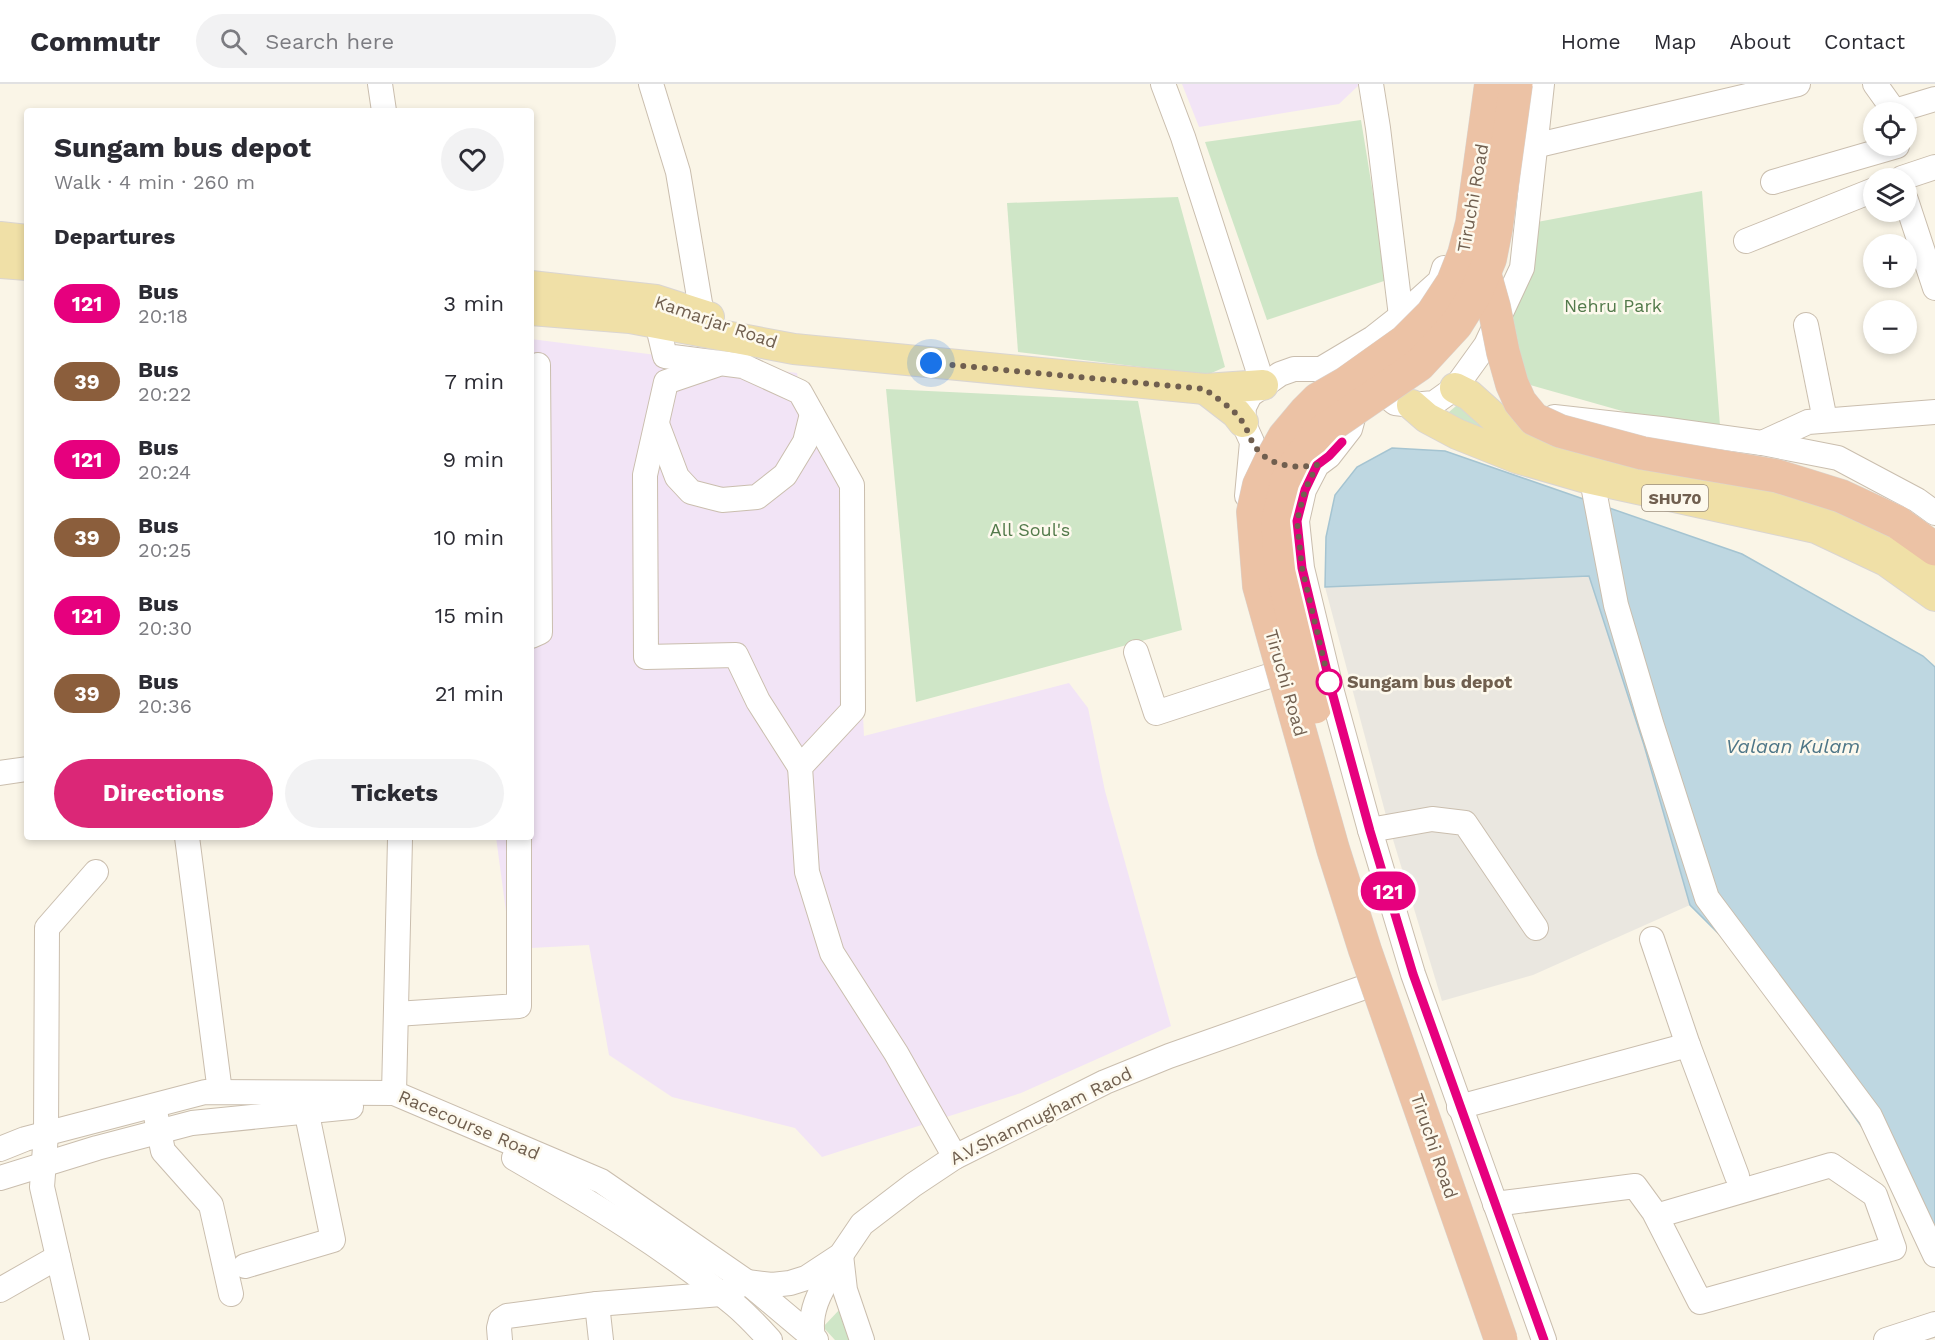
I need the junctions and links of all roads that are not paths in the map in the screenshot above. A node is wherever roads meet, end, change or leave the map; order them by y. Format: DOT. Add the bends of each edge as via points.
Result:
graph roads {
  1 [pos="380,84"];
  2 [pos="651,84"];
  3 [pos="1163,84"];
  4 [pos="1371,84"];
  5 [pos="1476,84"];
  6 [pos="1491,84"];
  7 [pos="1516,84"];
  8 [pos="1542,84"];
  9 [pos="1798,84"];
  10 [pos="1875,84"];
  11 [pos="1935,99"];
  12 [pos="1888,102"];
  13 [pos="1917,105"];
  14 [pos="384,108"];
  15 [pos="1534,146"];
  16 [pos="1863,156"];
  17 [pos="1935,167"];
  18 [pos="1917,173"];
  19 [pos="1773,182"];
  20 [pos="1863,194"];
  21 [pos="1913,222"];
  22 [pos="0,237"];
  23 [pos="24,240"];
  24 [pos="1746,241"];
  25 [pos="0,263"];
  26 [pos="24,265"];
  27 [pos="1485,275"];
  28 [pos="1440,281"];
  29 [pos="534,286"];
  30 [pos="1935,288"];
  31 [pos="534,310"];
  32 [pos="702,315"];
  33 [pos="1401,316"];
  34 [pos="657,323"];
  35 [pos="1806,325"];
  36 [pos="1363,342"];
  37 [pos="794,349"];
  38 [pos="1475,360"];
  39 [pos="721,363"];
  40 [pos="538,365"];
  41 [pos="1321,369"];
  42 [pos="1263,385"];
  43 [pos="1205,389"];
  44 [pos="1462,391"];
  45 [pos="1404,404"];
  46 [pos="1935,412"];
  47 [pos="812,414"];
  48 [pos="1825,420"];
  49 [pos="657,424"];
  50 [pos="1248,432"];
  51 [pos="1347,433"];
  52 [pos="1762,443"];
  53 [pos="1317,465"];
  54 [pos="1592,480"];
  55 [pos="1935,513"];
  56 [pos="1935,549"];
  57 [pos="1935,569"];
  58 [pos="1935,596"];
  59 [pos="534,635"];
  60 [pos="1136,652"];
  61 [pos="1272,675"];
  62 [pos="800,767"];
  63 [pos="24,769"];
  64 [pos="0,773"];
  65 [pos="1370,831"];
  66 [pos="187,840"];
  67 [pos="400,840"];
  68 [pos="519,840"];
  69 [pos="96,872"];
  70 [pos="1536,928"];
  71 [pos="1652,939"];
  72 [pos="1365,987"];
  73 [pos="396,1014"];
  74 [pos="1688,1045"];
  75 [pos="220,1092"];
  76 [pos="394,1093"];
  77 [pos="305,1101"];
  78 [pos="154,1105"];
  79 [pos="1459,1107"];
  80 [pos="159,1131"];
  81 [pos="46,1134"];
  82 [pos="0,1149"];
  83 [pos="955,1157"];
  84 [pos="44,1164"];
  85 [pos="1737,1176"];
  86 [pos="0,1178"];
  87 [pos="1495,1204"];
  88 [pos="1656,1216"];
  89 [pos="841,1255"];
  90 [pos="1935,1255"];
  91 [pos="58,1257"];
  92 [pos="245,1266"];
  93 [pos="747,1282"];
  94 [pos="0,1290"];
  95 [pos="231,1294"];
  96 [pos="721,1294"];
  97 [pos="597,1304"];
  98 [pos="1935,1324"];
  99 [pos="815,1339"];
  100 [pos="77,1340"];
  101 [pos="500,1340"];
  102 [pos="601,1340"];
  103 [pos="770,1340"];
  104 [pos="862,1340"];
  105 [pos="1487,1340"];
  106 [pos="1501,1340"];
  107 [pos="1523,1340"];
  108 [pos="1544,1340"];
  109 [pos="1886,1340"];
  1 -- 14 [label="street"];
  2 -- 32 [label="street" via="678,172"];
  3 -- 42 [label="street"];
  4 -- 33 [label="street"];
  5 -- 28 [label="street" via="1466,177"];
  6 -- 106 [label="highway, Tiruchi Road, bridge" via="1472,223 1453,282 1432,314 1405,341 1318,399 1305,412 1271,460 1259,485 1253,512 1259,586 1333,849"];
  7 -- 27 [label="highway, Tiruchi Road, bridge" via="1496,229"];
  8 -- 15 [label="street"];
  9 -- 15 [label="street"];
  10 -- 12 [label="street"];
  11 -- 13 [label="street"];
  15 -- 38 [label="street" via="1522,268"];
  16 -- 19 [label="street"];
  17 -- 18 [label="street"];
  20 -- 24 [label="street"];
  21 -- 30 [label="street"];
  22 -- 23 [label="main road"];
  25 -- 26 [label="main road"];
  27 -- 56 [label="highway, bridge" via="1512,384 1534,419 1560,431 1642,453 1777,476 1841,496 1897,522"];
  27 -- 107 [label="highway, Tiruchi Road, bridge" via="1456,325 1419,364 1317,435 1287,481 1278,520 1283,576 1351,840"];
  28 -- 33 [label="street"];
  28 -- 38 [label="street" via="1470,320"];
  29 -- 32 [label="main road, Kamarjar Road" via="656,300"];
  31 -- 34 [label="main road, Kamarjar Road"];
  32 -- 37 [label="main road, Kamarjar Road"];
  33 -- 36 [label="street"];
  34 -- 37 [label="main road, Kamarjar Road"];
  34 -- 39 [label="street" via="665,356"];
  35 -- 48 [label="street"];
  36 -- 41 [label="street"];
  36 -- 45 [label="street" via="1373,385"];
  37 -- 43 [label="main road, Kamarjar Road"];
  38 -- 44 [label="street"];
  39 -- 47 [label="street" via="742,366 800,392"];
  39 -- 49 [label="street" via="666,382"];
  40 -- 59 [label="street" via="540,632"];
  41 -- 42 [label="street" via="1294,369"];
  41 -- 51 [label="street" via="1345,387 1350,401"];
  42 -- 43 [label="main road, Kamarjar Road"];
  42 -- 50 [label="street" via="1250,395 1244,407"];
  43 -- 50 [label="main road" via="1236,413"];
  44 -- 45 [label="street" via="1434,403"];
  44 -- 52 [label="street" via="1543,416"];
  44 -- 57 [label="main road, SHU70" via="1508,429 1589,456 1807,505 1891,538"];
  45 -- 51 [label="street, Tiruchi Road"];
  45 -- 54 [label="main road, SHU70" via="1457,435 1516,458"];
  46 -- 48 [label="street"];
  47 -- 49 [label="street" via="805,442 785,475 757,497 722,500 691,492 677,477"];
  47 -- 62 [label="street" via="852,485 853,710"];
  48 -- 52 [label="street" via="1808,422"];
  49 -- 62 [label="street" via="645,475 645,657 736,655 758,701"];
  50 -- 53 [label="street" via="1259,453 1279,464 1304,468"];
  50 -- 61 [label="street" via="1242,549"];
  51 -- 53 [label="street, Tiruchi Road"];
  52 -- 55 [label="street" via="1838,458"];
  53 -- 65 [label="street, Tiruchi Road" via="1297,521 1302,568"];
  54 -- 58 [label="main road, SHU70" via="1816,528 1886,561"];
  54 -- 90 [label="street" via="1616,605 1707,898 1870,1116"];
  60 -- 61 [label="street" via="1156,713"];
  61 -- 72 [label="street"];
  62 -- 83 [label="street" via="807,872 832,952"];
  63 -- 64 [label="street"];
  65 -- 70 [label="street" via="1432,819 1465,823"];
  65 -- 79 [label="street, Tiruchi Road"];
  66 -- 75 [label="street"];
  67 -- 73 [label="street"];
  68 -- 73 [label="street" via="519,1006"];
  69 -- 81 [label="street" via="47,928"];
  71 -- 74 [label="street"];
  72 -- 83 [label="street, A.V.Shanmugham Raod" via="1105,1082"];
  72 -- 105 [label="street"];
  73 -- 76 [label="street"];
  74 -- 79 [label="street"];
  74 -- 85 [label="street"];
  75 -- 77 [label="street, Racecourse Road"];
  75 -- 78 [label="street, Racecourse Road"];
  76 -- 77 [label="street, Racecourse Road"];
  76 -- 93 [label="street, Racecourse Road" via="601,1181"];
  77 -- 80 [label="street"];
  77 -- 92 [label="street" via="333,1240"];
  77 -- 96 [label="street" via="400,1110 500,1150 625,1224"];
  78 -- 80 [label="street"];
  78 -- 81 [label="street, Racecourse Road"];
  79 -- 87 [label="street, Tiruchi Road"];
  80 -- 84 [label="street"];
  80 -- 95 [label="street" via="164,1151 211,1205"];
  81 -- 82 [label="street, Racecourse Road"];
  81 -- 84 [label="street"];
  83 -- 89 [label="street, A.V.Shanmugham Raod" via="862,1224"];
  84 -- 86 [label="street"];
  84 -- 91 [label="street" via="42,1186"];
  87 -- 88 [label="street" via="1635,1186"];
  87 -- 108 [label="street, Tiruchi Road"];
  88 -- 88 [label="street" via="1700,1302 1894,1248 1875,1195 1831,1165"];
  89 -- 93 [label="street, A.V.Shanmugham Raod" via="806,1278 790,1283"];
  89 -- 99 [label="street" via="812,1313"];
  89 -- 104 [label="street" via="845,1290"];
  91 -- 94 [label="street"];
  91 -- 100 [label="street"];
  93 -- 96 [label="street"];
  93 -- 99 [label="street, Racecourse Road"];
  96 -- 97 [label="street"];
  96 -- 103 [label="street"];
  97 -- 101 [label="street" via="507,1316 501,1320"];
  97 -- 102 [label="street"];
  98 -- 109 [label="street"];
}
